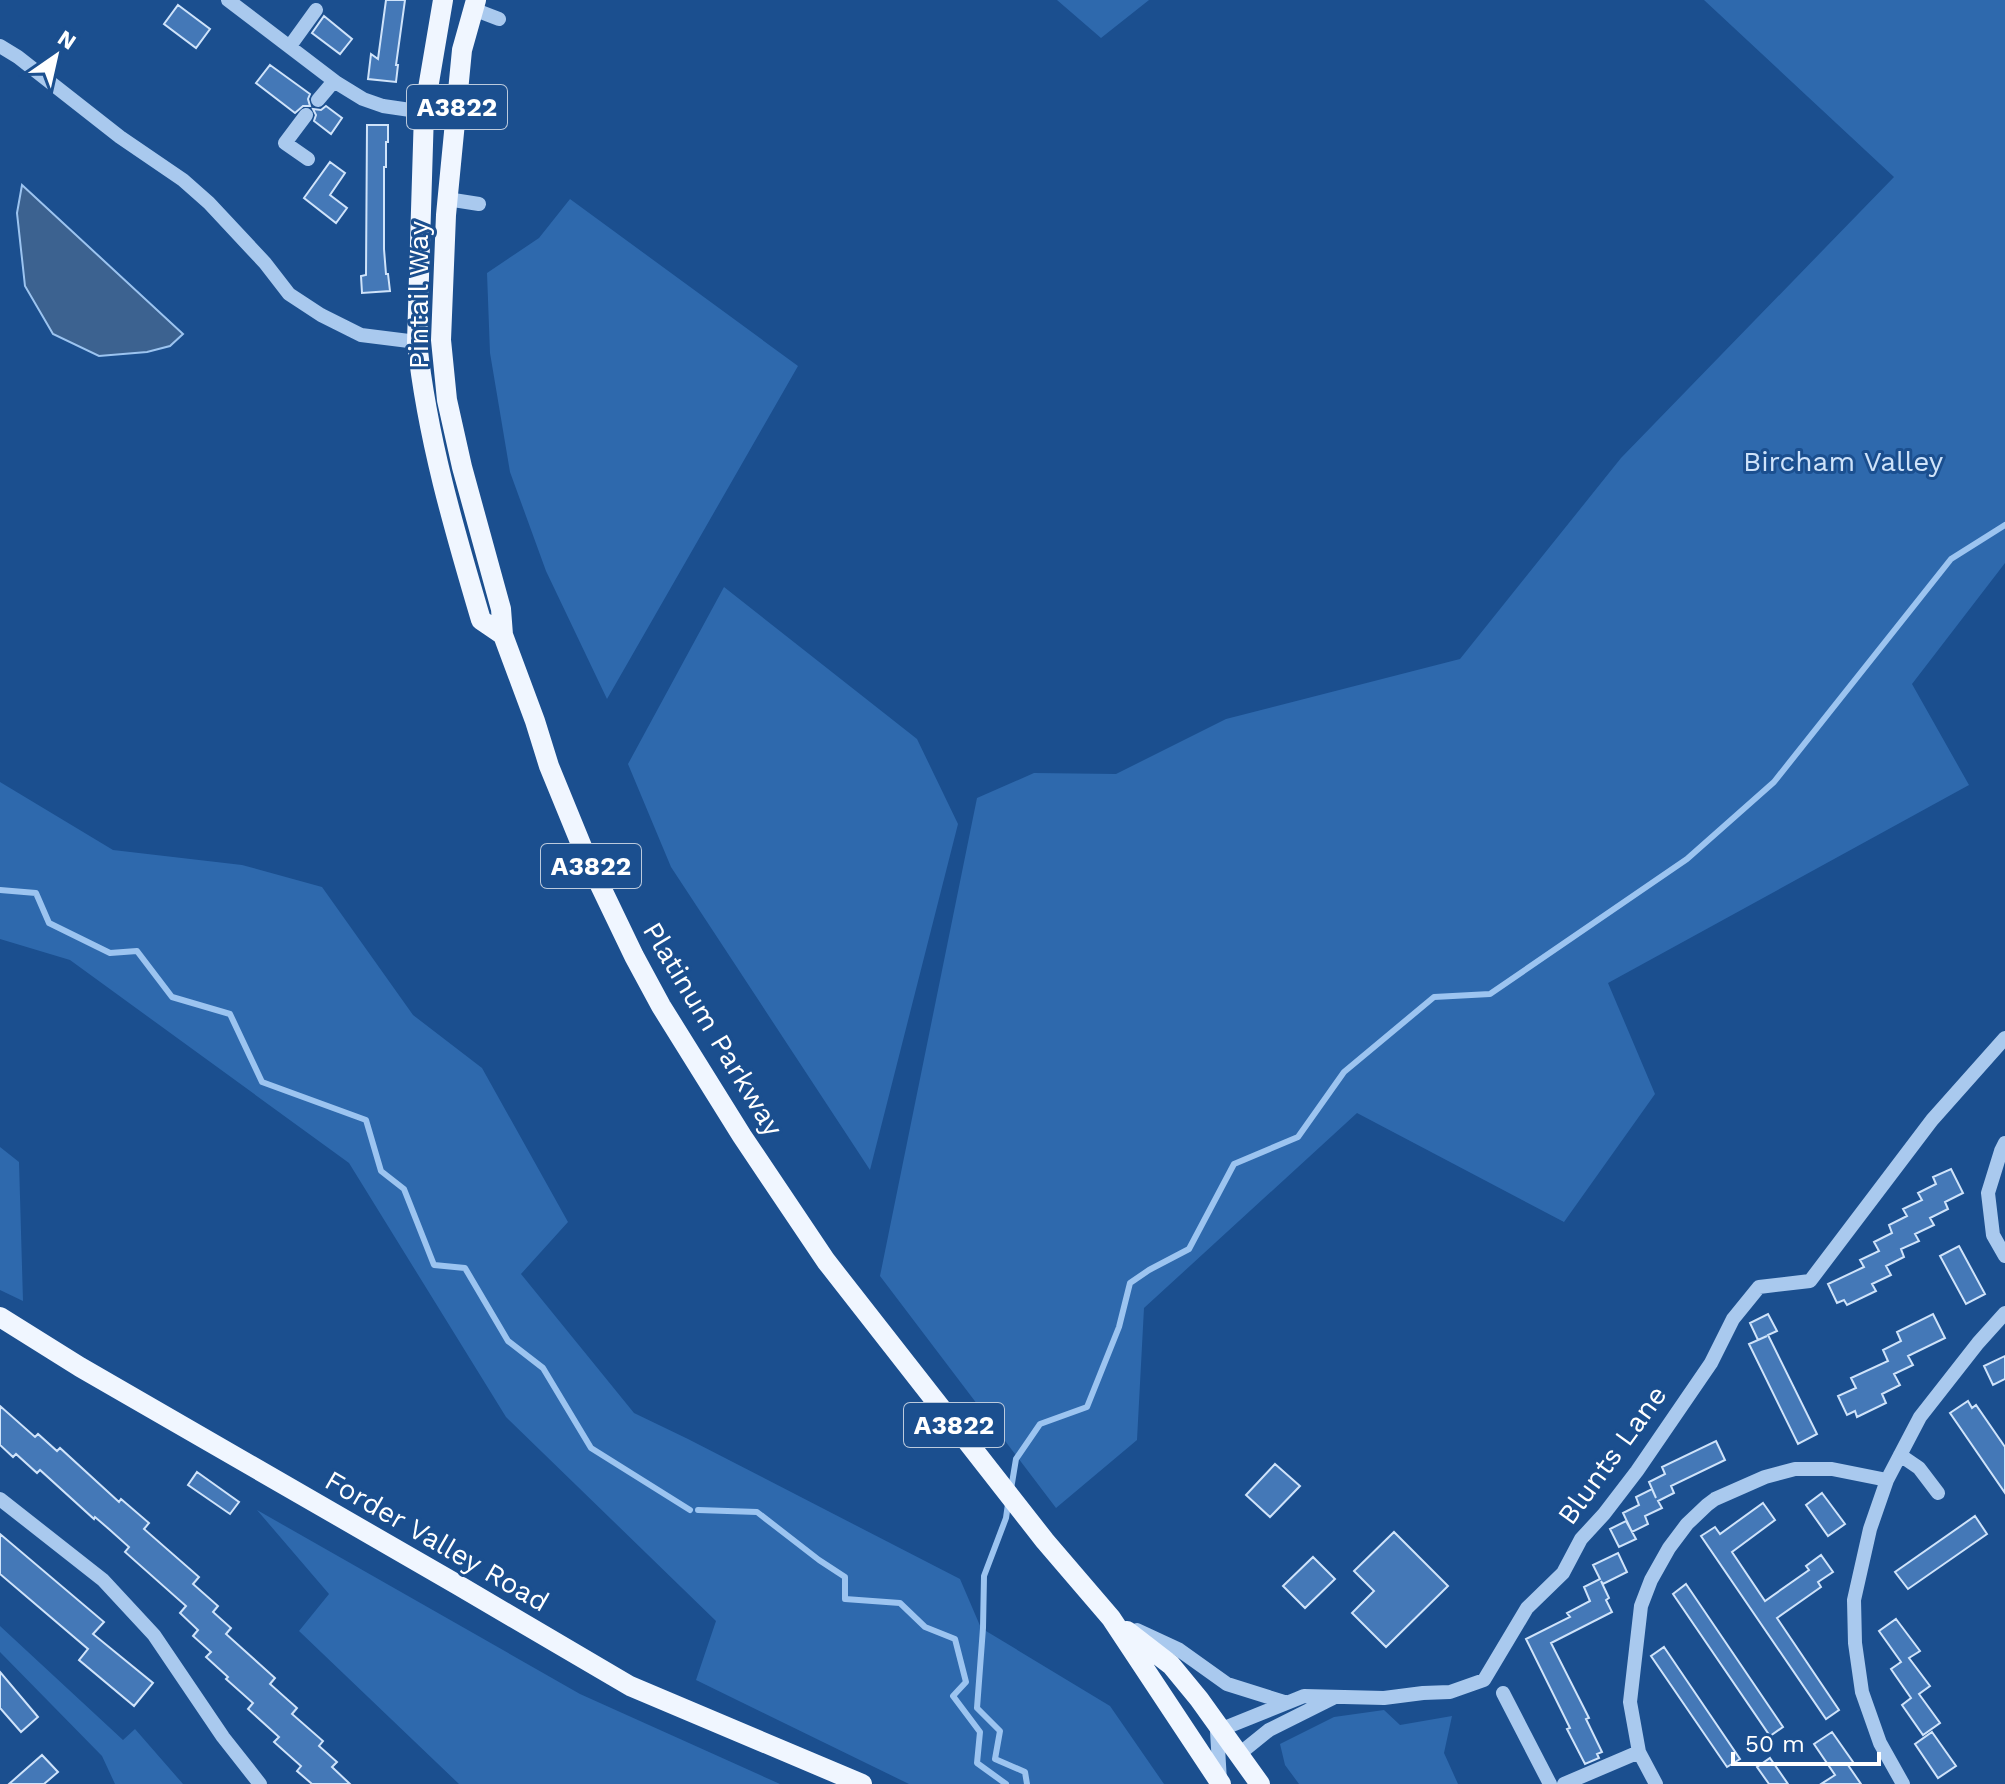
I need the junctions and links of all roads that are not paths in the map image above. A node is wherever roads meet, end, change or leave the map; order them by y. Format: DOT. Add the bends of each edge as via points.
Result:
graph roads {
  1 [pos="228,0"];
  2 [pos="443,0"];
  3 [pos="474,4"];
  4 [pos="316,10"];
  5 [pos="499,19"];
  6 [pos="0,46"];
  7 [pos="290,46"];
  8 [pos="334,81"];
  9 [pos="318,100"];
  10 [pos="424,112"];
  11 [pos="306,115"];
  12 [pos="308,159"];
  13 [pos="447,199"];
  14 [pos="479,204"];
  15 [pos="417,342"];
  16 [pos="503,635"];
  17 [pos="2005,1038"];
  18 [pos="2005,1143"];
  19 [pos="2005,1256"];
  20 [pos="2005,1313"];
  21 [pos="0,1317"];
  22 [pos="1900,1455"];
  23 [pos="1887,1480"];
  24 [pos="1938,1493"];
  25 [pos="0,1499"];
  26 [pos="1111,1618"];
  27 [pos="1503,1693"];
  28 [pos="1337,1696"];
  29 [pos="1284,1702"];
  30 [pos="1221,1730"];
  31 [pos="1639,1752"];
  32 [pos="1238,1755"];
  33 [pos="1221,1783"];
  34 [pos="260,1784"];
  35 [pos="862,1784"];
  36 [pos="1260,1784"];
  37 [pos="1550,1784"];
  38 [pos="1564,1784"];
  39 [pos="1656,1784"];
  40 [pos="1903,1784"];
  1 -- 7 [label="street"];
  2 -- 10 [label="main road, Pintail Way"];
  3 -- 5 [label="street"];
  3 -- 13 [label="main road, Pintail Way / A3822" via="462,50"];
  4 -- 7 [label="street"];
  6 -- 15 [label="street" via="192,188 289,294 361,335"];
  7 -- 8 [label="street"];
  8 -- 9 [label="street"];
  8 -- 10 [label="street" via="383,106"];
  10 -- 15 [label="main road, Pintail Way"];
  11 -- 12 [label="street" via="285,143"];
  13 -- 14 [label="street"];
  13 -- 16 [label="main road, Pintail Way / A3822" via="441,340 447,400 501,609"];
  15 -- 16 [label="main road, Platinum Parkway / A3822" via="454,529 481,620"];
  16 -- 26 [label="main road, Platinum Parkway / A3822" via="585,854 661,1006 733,1123 826,1261"];
  17 -- 28 [label="street, Blunts Lane" via="1932,1120 1810,1281 1759,1287 1733,1319 1711,1363 1637,1471 1581,1539 1563,1573 1527,1608 1484,1680 1450,1692"];
  18 -- 19 [label="street" via="1988,1193 1993,1235"];
  20 -- 22 [label="street" via="1920,1417"];
  21 -- 35 [label="main road, Forder Valley Road" via="630,1686"];
  22 -- 23 [label="street"];
  22 -- 24 [label="street" via="1919,1468"];
  23 -- 31 [label="street" via="1832,1469 1795,1469 1715,1499 1687,1524 1641,1606 1630,1702"];
  23 -- 40 [label="street" via="1854,1600 1855,1643 1862,1692 1880,1743"];
  25 -- 34 [label="street" via="103,1580 154,1635"];
  26 -- 29 [label="street" via="1178,1649 1227,1684"];
  26 -- 30 [label="main road, Platinum Parkway" via="1171,1665"];
  26 -- 33 [label="main road, Platinum Parkway"];
  27 -- 37 [label="street"];
  28 -- 29 [label="street, Blunts Lane"];
  28 -- 32 [label="street" via="1269,1730"];
  29 -- 30 [label="street, Blunts Lane"];
  30 -- 32 [label="main road, Platinum Parkway"];
  30 -- 33 [label="street"];
  31 -- 38 [label="street"];
  31 -- 39 [label="street"];
  32 -- 36 [label="main road, Platinum Parkway"];
}
